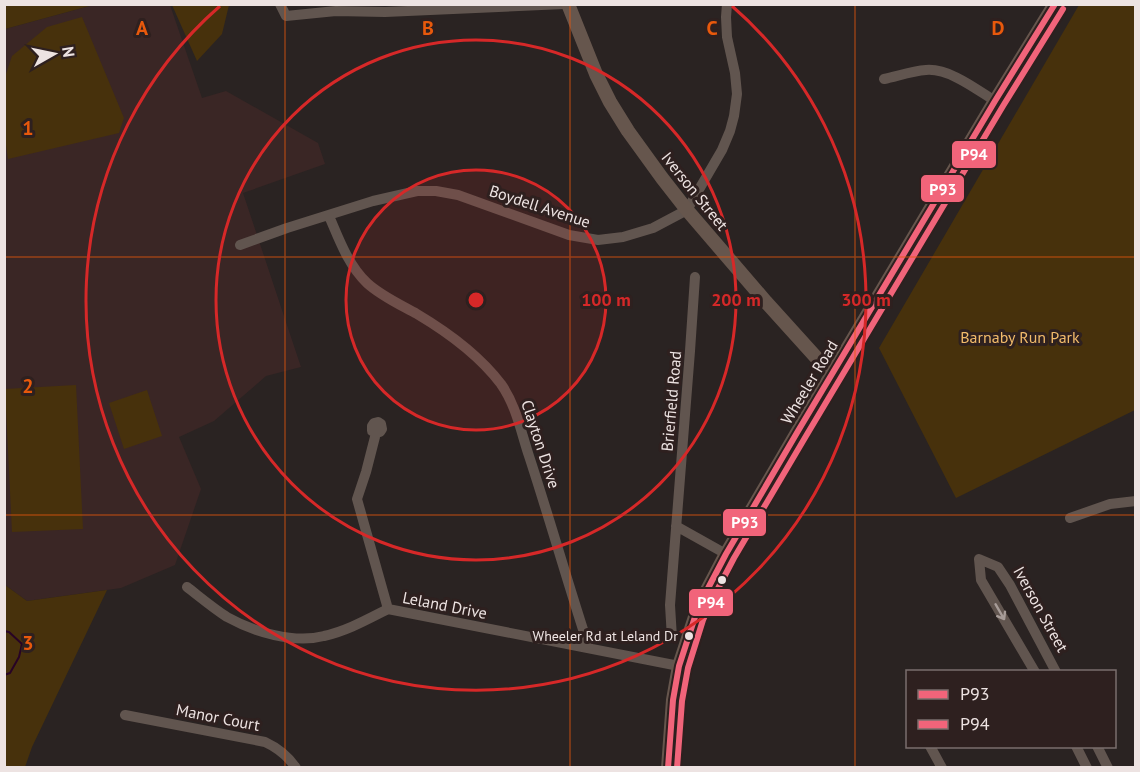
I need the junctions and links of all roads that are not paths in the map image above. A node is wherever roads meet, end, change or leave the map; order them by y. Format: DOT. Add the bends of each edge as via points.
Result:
graph roads {
  1 [pos="280,4"];
  2 [pos="566,4"];
  3 [pos="727,4"];
  4 [pos="1055,4"];
  5 [pos="464,6"];
  6 [pos="884,79"];
  7 [pos="995,101"];
  8 [pos="687,210"];
  9 [pos="329,216"];
  10 [pos="240,245"];
  11 [pos="695,277"];
  12 [pos="832,375"];
  13 [pos="376,433"];
  14 [pos="1136,501"];
  15 [pos="1070,518"];
  16 [pos="676,526"];
  17 [pos="726,554"];
  18 [pos="187,587"];
  19 [pos="388,609"];
  20 [pos="672,638"];
  21 [pos="589,648"];
  22 [pos="679,666"];
  23 [pos="1034,670"];
  24 [pos="1055,670"];
  25 [pos="125,715"];
  26 [pos="930,748"];
  27 [pos="1077,748"];
  28 [pos="1097,748"];
  29 [pos="940,767"];
  30 [pos="296,768"];
  31 [pos="668,768"];
  32 [pos="1087,768"];
  33 [pos="1108,768"];
  1 -- 5 [label="street" via="286,16"];
  2 -- 5 [label="street"];
  2 -- 8 [label="main road, Iverson Street" via="610,102"];
  3 -- 8 [label="street" via="727,37 737,94 735,116 722,150"];
  4 -- 7 [label="main road, Wheeler Road"];
  6 -- 7 [label="street" via="938,70"];
  7 -- 12 [label="main road, Wheeler Road"];
  8 -- 9 [label="street, Boydell Avenue" via="640,233 598,240 569,235 468,198 436,191 396,195"];
  8 -- 12 [label="main road, Iverson Street"];
  9 -- 10 [label="street, Boydell Avenue"];
  9 -- 21 [label="street, Clayton Drive" via="351,263 366,283 466,347 510,398"];
  11 -- 16 [label="street, Brierfield Road"];
  12 -- 17 [label="main road, Wheeler Road"];
  13 -- 19 [label="street" via="357,499"];
  14 -- 15 [label="street" via="1110,504"];
  16 -- 17 [label="street"];
  16 -- 20 [label="street, Brierfield Road"];
  17 -- 22 [label="main road, Wheeler Road" via="695,617"];
  18 -- 19 [label="street, Leland Drive" via="228,617 293,638 326,636"];
  19 -- 21 [label="street, Leland Drive"];
  21 -- 22 [label="street, Leland Drive"];
  22 -- 31 [label="main road, Wheeler Road"];
  24 -- 23 [label="street, Iverson Street, one-way" via="998,567 979,559 981,580"];
  25 -- 30 [label="street, Manor Court" via="265,742 284,753"];
  26 -- 29 [label="street"];
  27 -- 32 [label="street"];
  28 -- 33 [label="street"];
}
